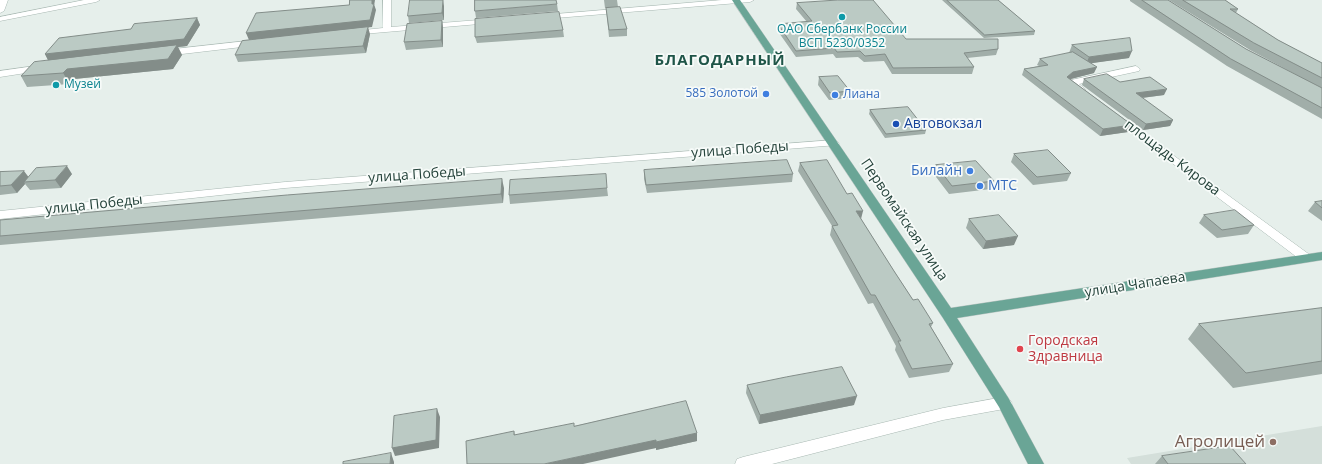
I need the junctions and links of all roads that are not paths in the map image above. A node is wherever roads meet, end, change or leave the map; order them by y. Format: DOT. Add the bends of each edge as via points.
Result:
graph roads {
  1 [pos="4,0"];
  2 [pos="96,0"];
  3 [pos="387,0"];
  4 [pos="736,0"];
  5 [pos="750,0"];
  6 [pos="0,1"];
  7 [pos="0,11"];
  8 [pos="538,17"];
  9 [pos="0,18"];
  10 [pos="498,20"];
  11 [pos="387,29"];
  12 [pos="347,33"];
  13 [pos="268,42"];
  14 [pos="157,54"];
  15 [pos="54,66"];
  16 [pos="1136,69"];
  17 [pos="0,74"];
  18 [pos="1090,97"];
  19 [pos="1110,111"];
  20 [pos="834,143"];
  21 [pos="0,215"];
  22 [pos="1322,256"];
  23 [pos="1306,258"];
  24 [pos="948,314"];
  25 [pos="1004,403"];
  26 [pos="743,464"];
  27 [pos="1036,464"];
  1 -- 6 [label="street"];
  1 -- 7 [label="street"];
  2 -- 9 [label="street"];
  3 -- 11 [label="street"];
  4 -- 5 [label="street"];
  4 -- 8 [label="street"];
  4 -- 20 [label="main road, Первомайская улица"];
  10 -- 11 [label="street"];
  11 -- 12 [label="street"];
  13 -- 14 [label="street"];
  15 -- 17 [label="street"];
  16 -- 18 [label="street" via="1071,83"];
  19 -- 23 [label="street, площадь Кирова"];
  20 -- 21 [label="street, улица Победы" via="285,185"];
  20 -- 24 [label="main road, Первомайская улица"];
  22 -- 23 [label="main road, улица Чапаева"];
  23 -- 24 [label="main road, улица Чапаева"];
  24 -- 25 [label="main road, Первомайская улица"];
  25 -- 26 [label="street" via="943,414"];
  25 -- 27 [label="main road, Первомайская улица"];
}
